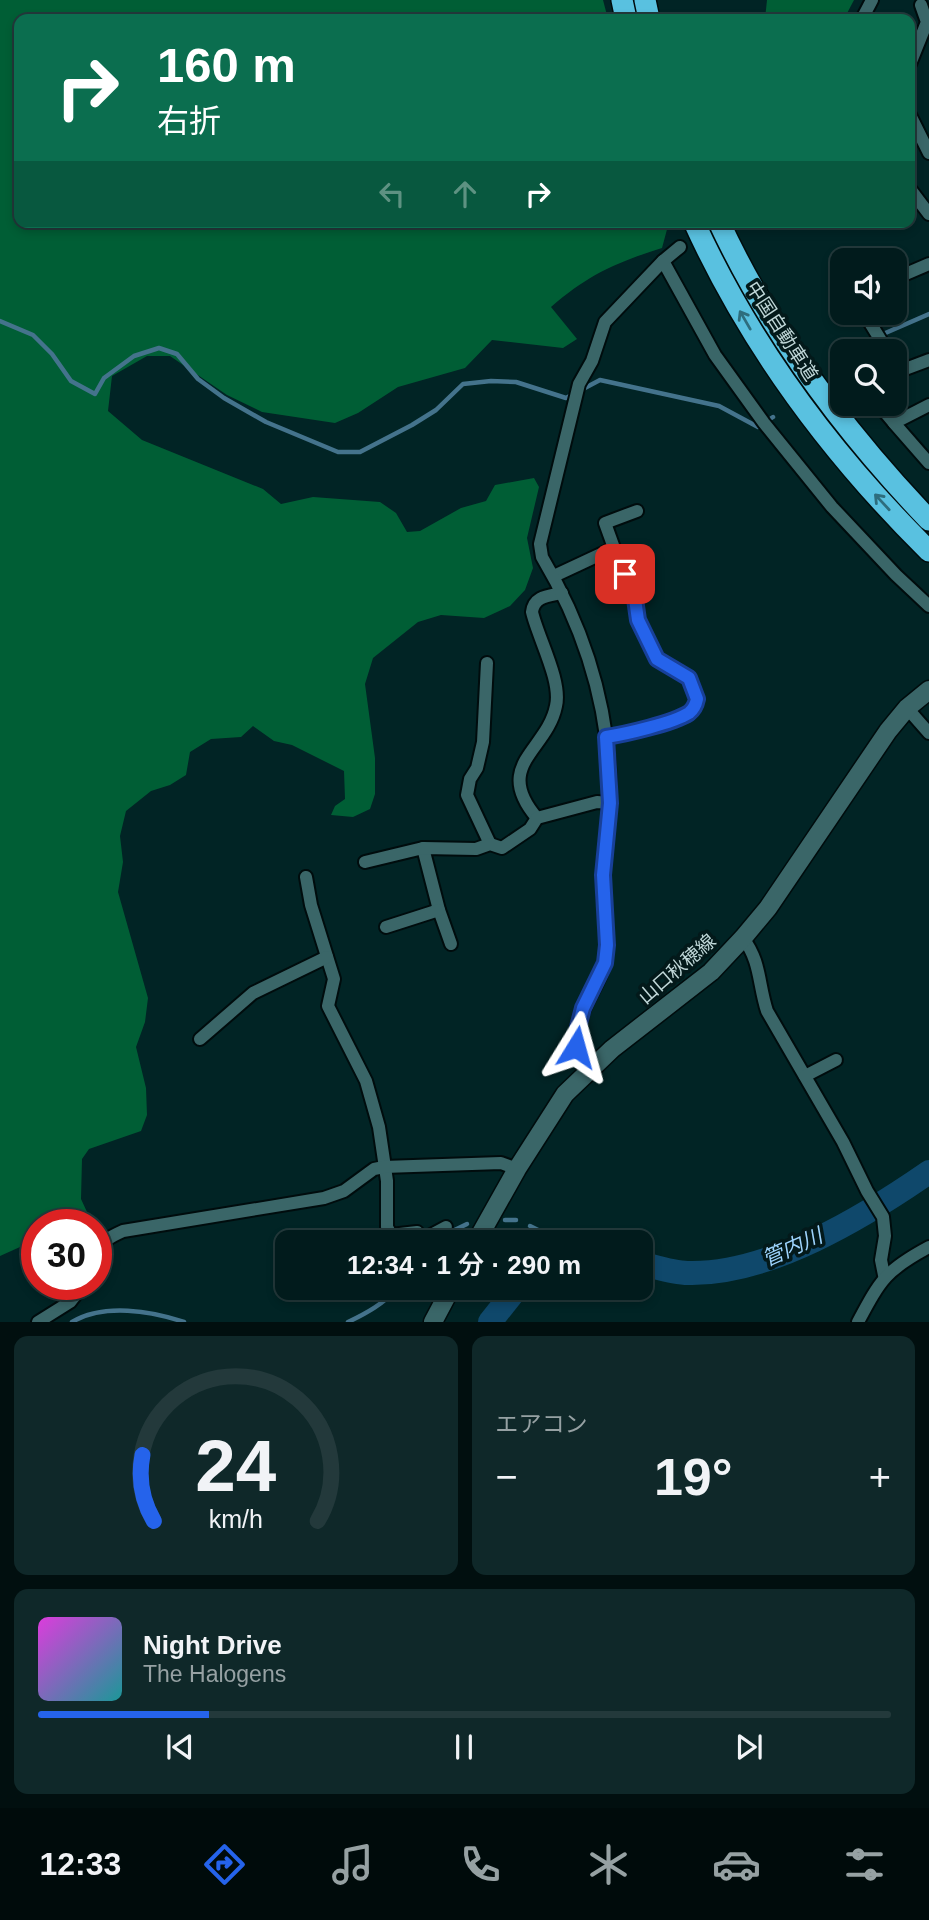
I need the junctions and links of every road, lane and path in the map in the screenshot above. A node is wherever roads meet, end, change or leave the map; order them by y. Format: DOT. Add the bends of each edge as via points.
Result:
graph roads {
  1 [pos="921,2"];
  2 [pos="915,52"];
  3 [pos="915,125"];
  4 [pos="929,153"];
  5 [pos="915,196"];
  6 [pos="929,214"];
  7 [pos="697,228"];
  8 [pos="722,228"];
  9 [pos="680,247"];
  10 [pos="663,261"];
  11 [pos="929,264"];
  12 [pos="907,273"];
  13 [pos="929,360"];
  14 [pos="907,366"];
  15 [pos="929,405"];
  16 [pos="888,416"];
  17 [pos="894,423"];
  18 [pos="929,463"];
  19 [pos="637,512"];
  20 [pos="929,520"];
  21 [pos="614,548"];
  22 [pos="929,551"];
  23 [pos="554,576"];
  24 [pos="562,593"];
  25 [pos="929,606"];
  26 [pos="487,663"];
  27 [pos="929,690"];
  28 [pos="906,708"];
  29 [pos="929,733"];
  30 [pos="606,737"];
  31 [pos="610,803"];
  32 [pos="537,818"];
  33 [pos="490,844"];
  34 [pos="423,848"];
  35 [pos="365,862"];
  36 [pos="306,877"];
  37 [pos="439,909"];
  38 [pos="386,927"];
  39 [pos="743,938"];
  40 [pos="451,944"];
  41 [pos="327,957"];
  42 [pos="200,1039"];
  43 [pos="836,1060"];
  44 [pos="590,1069"];
  45 [pos="805,1076"];
  46 [pos="384,1167"];
  47 [pos="517,1169"];
  48 [pos="446,1227"];
  49 [pos="388,1230"];
  50 [pos="441,1230"];
  51 [pos="483,1230"];
  52 [pos="112,1237"];
  53 [pos="929,1247"];
  54 [pos="884,1275"];
  55 [pos="72,1300"];
  56 [pos="444,1300"];
  57 [pos="38,1321"];
  58 [pos="433,1321"];
  59 [pos="858,1321"];
  1 -- 2 [label="street" via="927,22"];
  3 -- 4 [label="street"];
  5 -- 6 [label="street"];
  22 -- 7 [label="highway, 中国自動車道, one-way" via="871,490 757,341"];
  8 -- 20 [label="highway, 中国自動車道" via="748,282 801,366 856,438"];
  9 -- 10 [label="street"];
  10 -- 23 [label="street" via="605,322 579,384 540,544"];
  10 -- 25 [label="street" via="715,355 764,423 832,507"];
  11 -- 12 [label="street"];
  13 -- 14 [label="street"];
  15 -- 17 [label="street"];
  16 -- 17 [label="street"];
  17 -- 18 [label="street"];
  19 -- 21 [label="street" via="605,523"];
  21 -- 23 [label="street"];
  21 -- 30 [label="street" via="635,599 638,620 657,659 689,678 697,699 690,713"];
  23 -- 24 [label="street"];
  24 -- 30 [label="street" via="596,681"];
  24 -- 32 [label="street" via="539,598 531,612 556,687 557,706 523,760 526,805"];
  26 -- 33 [label="street" via="483,742 467,795"];
  27 -- 28 [label="main road, 山口秋穂線"];
  28 -- 29 [label="street"];
  28 -- 39 [label="main road, 山口秋穂線"];
  30 -- 31 [label="street"];
  31 -- 32 [label="street"];
  31 -- 44 [label="street" via="603,875 605,963 583,1008 576,1047"];
  32 -- 33 [label="street" via="530,830 502,848"];
  33 -- 34 [label="street" via="476,849"];
  34 -- 35 [label="street"];
  34 -- 37 [label="street"];
  36 -- 41 [label="street"];
  37 -- 38 [label="street"];
  37 -- 40 [label="street"];
  39 -- 44 [label="main road, 山口秋穂線" via="710,972"];
  39 -- 45 [label="street" via="758,963 767,1011"];
  41 -- 42 [label="street" via="253,993"];
  41 -- 46 [label="street" via="334,979 328,1006 366,1082"];
  43 -- 45 [label="street"];
  44 -- 47 [label="main road, 山口秋穂線" via="565,1094"];
  45 -- 54 [label="street" via="883,1217"];
  46 -- 47 [label="street" via="501,1163"];
  46 -- 49 [label="street"];
  46 -- 52 [label="street" via="324,1199 123,1231"];
  47 -- 51 [label="main road, 山口秋穂線"];
  48 -- 50 [label="street"];
  53 -- 54 [label="street"];
  54 -- 59 [label="street"];
  55 -- 57 [label="street"];
  56 -- 58 [label="main road"];
}
